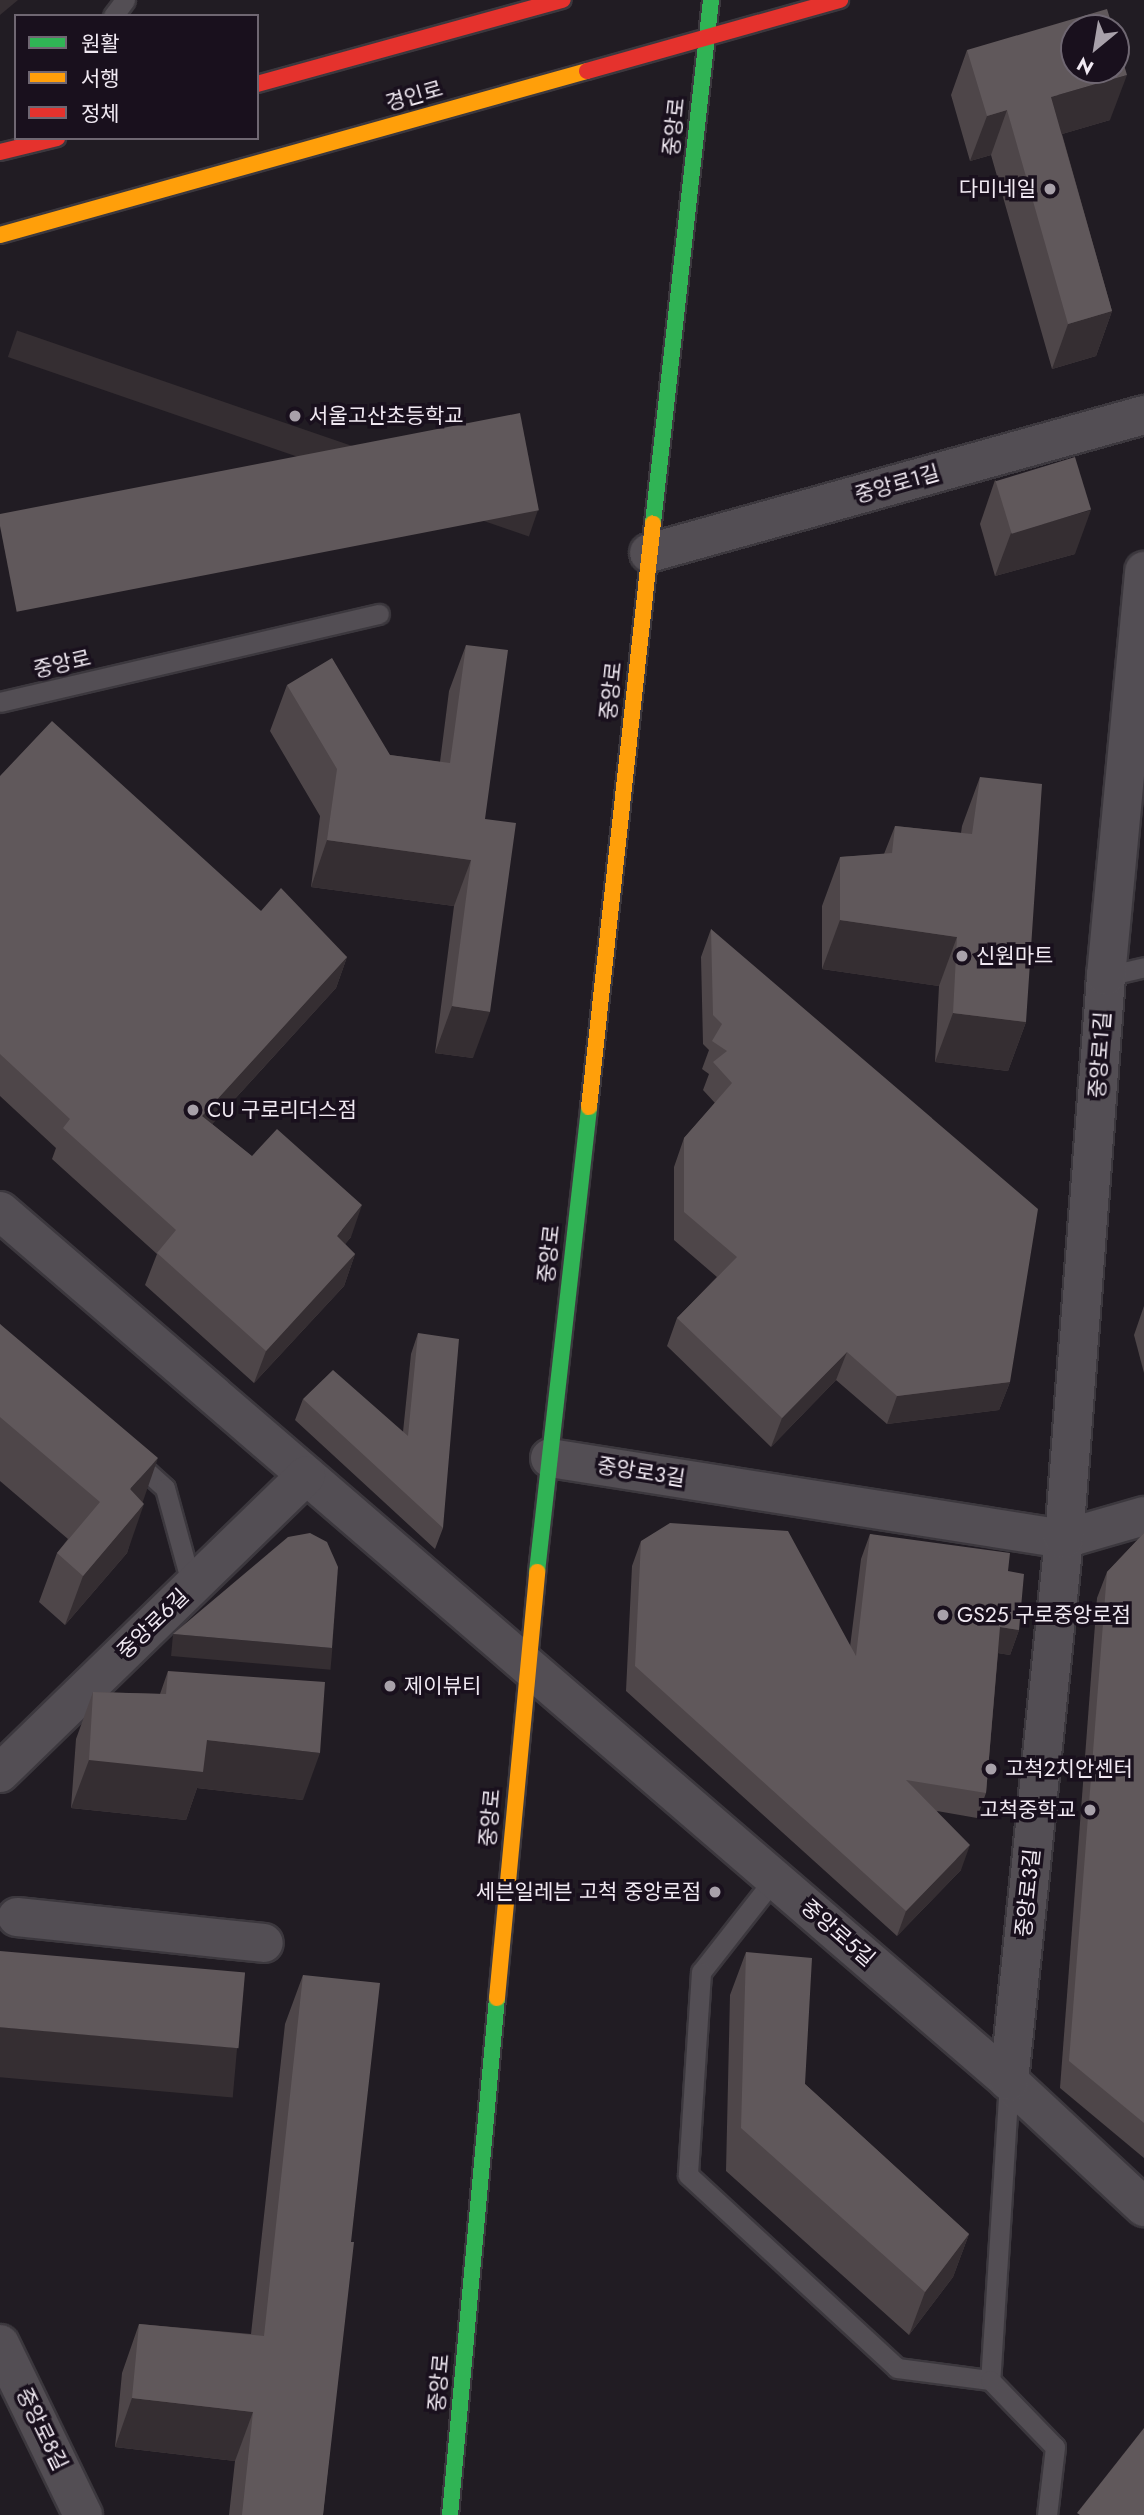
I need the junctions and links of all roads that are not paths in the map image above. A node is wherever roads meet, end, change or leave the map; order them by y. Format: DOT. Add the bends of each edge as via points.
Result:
graph roads {
  1 [pos="563,0"];
  2 [pos="712,0"];
  3 [pos="840,0"];
  4 [pos="707,38"];
  5 [pos="259,83"];
  6 [pos="46,140"];
  7 [pos="3,152"];
  8 [pos="0,235"];
  9 [pos="1144,415"];
  10 [pos="649,553"];
  11 [pos="1144,571"];
  12 [pos="379,614"];
  13 [pos="0,702"];
  14 [pos="1144,967"];
  15 [pos="1106,976"];
  16 [pos="0,1211"];
  17 [pos="114,1442"];
  18 [pos="550,1458"];
  19 [pos="306,1475"];
  20 [pos="1144,1516"];
  21 [pos="1064,1539"];
  22 [pos="192,1587"];
  23 [pos="527,1664"];
  24 [pos="0,1773"];
  25 [pos="774,1879"];
  26 [pos="18,1917"];
  27 [pos="264,1942"];
  28 [pos="1009,2081"];
  29 [pos="1144,2207"];
  30 [pos="0,2344"];
  31 [pos="990,2380"];
  32 [pos="83,2515"];
  33 [pos="450,2515"];
  34 [pos="1048,2515"];
  1 -- 5 [label="main road"];
  2 -- 4 [label="main road, 중앙로"];
  3 -- 4 [label="main road, 경인로"];
  4 -- 8 [label="main road, 경인로"];
  4 -- 10 [label="main road, 중앙로"];
  6 -- 7 [label="main road"];
  9 -- 10 [label="street, 중앙로1길"];
  10 -- 18 [label="main road, 중앙로"];
  11 -- 15 [label="street, 중앙로1길"];
  12 -- 13 [label="lane, 중앙로"];
  14 -- 15 [label="lane"];
  15 -- 21 [label="street, 중앙로1길"];
  16 -- 19 [label="street"];
  17 -- 22 [label="lane" via="165,1488"];
  18 -- 21 [label="street, 중앙로3길"];
  18 -- 23 [label="main road, 중앙로"];
  19 -- 22 [label="street, 중앙로6길"];
  19 -- 23 [label="street"];
  20 -- 21 [label="street, 중앙로3길"];
  21 -- 28 [label="street, 중앙로3길"];
  22 -- 24 [label="street, 중앙로6길"];
  23 -- 25 [label="street, 중앙로5길"];
  23 -- 33 [label="main road, 중앙로"];
  25 -- 28 [label="street, 중앙로5길"];
  25 -- 31 [label="lane" via="701,1972 688,2175 897,2368"];
  26 -- 27 [label="street"];
  28 -- 29 [label="street, 중앙로5길"];
  28 -- 31 [label="lane"];
  30 -- 32 [label="street, 중앙로8길"];
  31 -- 34 [label="lane" via="1055,2447"];
}
